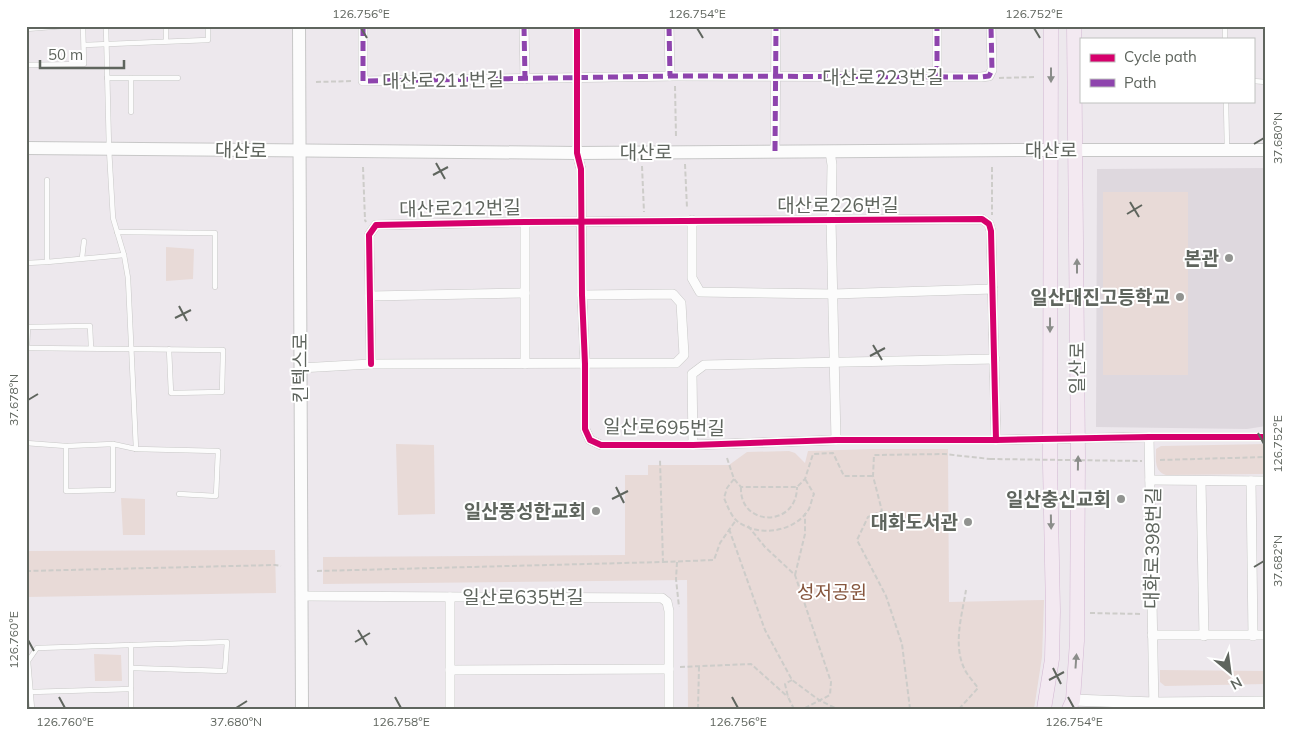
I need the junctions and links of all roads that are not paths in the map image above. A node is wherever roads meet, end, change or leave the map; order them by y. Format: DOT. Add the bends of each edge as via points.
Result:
graph roads {
  1 [pos="64,26"];
  2 [pos="84,26"];
  3 [pos="106,26"];
  4 [pos="166,26"];
  5 [pos="208,26"];
  6 [pos="299,26"];
  7 [pos="362,26"];
  8 [pos="524,26"];
  9 [pos="577,26"];
  10 [pos="669,26"];
  11 [pos="776,26"];
  12 [pos="937,26"];
  13 [pos="991,26"];
  14 [pos="1051,26"];
  15 [pos="1074,26"];
  16 [pos="26,29"];
  17 [pos="166,41"];
  18 [pos="84,45"];
  19 [pos="106,45"];
  20 [pos="26,65"];
  21 [pos="937,76"];
  22 [pos="776,77"];
  23 [pos="107,78"];
  24 [pos="131,78"];
  25 [pos="178,78"];
  26 [pos="578,78"];
  27 [pos="525,79"];
  28 [pos="672,80"];
  29 [pos="1226,102"];
  30 [pos="131,112"];
  31 [pos="26,148"];
  32 [pos="109,149"];
  33 [pos="1052,150"];
  34 [pos="1076,150"];
  35 [pos="1227,150"];
  36 [pos="1266,150"];
  37 [pos="299,151"];
  38 [pos="775,151"];
  39 [pos="830,151"];
  40 [pos="577,153"];
  41 [pos="47,180"];
  42 [pos="831,220"];
  43 [pos="689,221"];
  44 [pos="525,222"];
  45 [pos="581,222"];
  46 [pos="117,232"];
  47 [pos="84,241"];
  48 [pos="124,255"];
  49 [pos="82,258"];
  50 [pos="47,262"];
  51 [pos="26,263"];
  52 [pos="215,287"];
  53 [pos="993,290"];
  54 [pos="525,294"];
  55 [pos="833,294"];
  56 [pos="582,295"];
  57 [pos="370,296"];
  58 [pos="27,327"];
  59 [pos="27,348"];
  60 [pos="91,348"];
  61 [pos="131,349"];
  62 [pos="169,349"];
  63 [pos="995,359"];
  64 [pos="834,363"];
  65 [pos="371,364"];
  66 [pos="525,364"];
  67 [pos="586,364"];
  68 [pos="300,368"];
  69 [pos="1149,436"];
  70 [pos="1266,437"];
  71 [pos="1050,438"];
  72 [pos="1078,438"];
  73 [pos="836,440"];
  74 [pos="996,440"];
  75 [pos="26,443"];
  76 [pos="113,444"];
  77 [pos="693,444"];
  78 [pos="66,446"];
  79 [pos="136,449"];
  80 [pos="1150,480"];
  81 [pos="1201,481"];
  82 [pos="1251,481"];
  83 [pos="1266,481"];
  84 [pos="179,494"];
  85 [pos="302,596"];
  86 [pos="450,597"];
  87 [pos="1152,635"];
  88 [pos="1266,635"];
  89 [pos="1204,636"];
  90 [pos="1253,636"];
  91 [pos="131,645"];
  92 [pos="27,661"];
  93 [pos="132,668"];
  94 [pos="669,668"];
  95 [pos="450,670"];
  96 [pos="131,689"];
  97 [pos="31,692"];
  98 [pos="26,696"];
  99 [pos="1266,702"];
  100 [pos="1071,705"];
  101 [pos="1154,706"];
  102 [pos="32,709"];
  103 [pos="131,709"];
  104 [pos="302,709"];
  105 [pos="450,709"];
  106 [pos="670,709"];
  107 [pos="1044,709"];
  1 -- 16 [label="lane"];
  2 -- 18 [label="lane"];
  3 -- 19 [label="lane"];
  4 -- 17 [label="lane"];
  5 -- 17 [label="lane" via="208,40"];
  6 -- 37 [label="main road, 킨텍스로"];
  7 -- 27 [label="street, 대산로211번길" via="363,81"];
  8 -- 27 [label="street"];
  9 -- 26 [label="street"];
  10 -- 28 [label="street"];
  11 -- 22 [label="street"];
  12 -- 21 [label="street"];
  13 -- 21 [label="street, 대산로223번길" via="992,70 989,76"];
  14 -- 33 [label="main road, 일산로, one-way"];
  15 -- 34 [label="main road, 일산로"];
  17 -- 19 [label="lane"];
  18 -- 19 [label="lane"];
  18 -- 20 [label="lane" via="84,64"];
  19 -- 23 [label="lane"];
  21 -- 22 [label="street, 대산로223번길"];
  22 -- 28 [label="street, 대산로211번길"];
  22 -- 38 [label="street"];
  23 -- 24 [label="lane"];
  23 -- 32 [label="lane"];
  24 -- 25 [label="lane"];
  24 -- 30 [label="lane"];
  26 -- 27 [label="street, 대산로211번길"];
  26 -- 28 [label="street, 대산로211번길"];
  26 -- 40 [label="street"];
  29 -- 35 [label="lane"];
  31 -- 32 [label="main road, 대산로"];
  32 -- 37 [label="main road, 대산로"];
  32 -- 46 [label="lane" via="113,218"];
  33 -- 34 [label="main road, 대산로"];
  33 -- 39 [label="main road, 대산로"];
  33 -- 71 [label="main road, 일산로, one-way"];
  34 -- 35 [label="main road, 대산로"];
  72 -- 34 [label="main road, 일산로, one-way"];
  35 -- 36 [label="main road, 대산로"];
  37 -- 40 [label="main road, 대산로"];
  37 -- 68 [label="main road, 킨텍스로"];
  38 -- 39 [label="main road, 대산로"];
  38 -- 40 [label="main road, 대산로"];
  39 -- 42 [label="street, 대산로226번길"];
  40 -- 45 [label="street, 일산로695번길" via="581,169"];
  41 -- 50 [label="lane"];
  42 -- 43 [label="street, 대산로226번길"];
  42 -- 53 [label="street, 대산로226번길" via="982,219 989,224 991,231"];
  42 -- 55 [label="street, 대산로226번길"];
  43 -- 45 [label="street, 대산로212번길"];
  43 -- 55 [label="street" via="692,278 700,292"];
  44 -- 45 [label="street, 대산로212번길"];
  44 -- 54 [label="street, 대산로212번길"];
  44 -- 57 [label="street, 대산로212번길" via="376,225 369,235"];
  45 -- 56 [label="street, 일산로695번길"];
  46 -- 48 [label="lane"];
  46 -- 52 [label="lane" via="215,233"];
  47 -- 49 [label="lane"];
  48 -- 49 [label="lane"];
  48 -- 61 [label="lane"];
  49 -- 50 [label="lane"];
  50 -- 51 [label="lane"];
  53 -- 55 [label="street"];
  53 -- 63 [label="street"];
  54 -- 57 [label="street"];
  54 -- 66 [label="street, 대산로212번길"];
  55 -- 64 [label="street, 대산로226번길"];
  56 -- 67 [label="street, 일산로695번길"];
  56 -- 67 [label="street" via="673,294 681,303 684,355 676,363"];
  57 -- 65 [label="street"];
  58 -- 59 [label="lane"];
  58 -- 60 [label="lane" via="90,326"];
  59 -- 60 [label="lane"];
  60 -- 61 [label="lane"];
  61 -- 62 [label="lane"];
  61 -- 79 [label="lane"];
  62 -- 62 [label="lane" via="223,350 222,392 171,392"];
  63 -- 64 [label="street"];
  63 -- 74 [label="street"];
  64 -- 73 [label="street, 대산로226번길"];
  64 -- 77 [label="street" via="704,364 692,374"];
  65 -- 66 [label="street"];
  65 -- 68 [label="street"];
  66 -- 67 [label="street"];
  67 -- 77 [label="street, 일산로695번길" via="585,429 590,440 601,445"];
  68 -- 85 [label="main road, 킨텍스로"];
  69 -- 70 [label="street, 일산로695번길"];
  69 -- 72 [label="street, 일산로695번길"];
  69 -- 80 [label="street"];
  71 -- 72 [label="street, 일산로695번길"];
  71 -- 74 [label="street, 일산로695번길"];
  71 -- 107 [label="main road, 일산로, one-way" via="1052,659"];
  100 -- 72 [label="main road, 일산로, one-way" via="1077,640"];
  73 -- 74 [label="street, 일산로695번길"];
  73 -- 77 [label="street, 일산로695번길"];
  75 -- 78 [label="lane"];
  76 -- 78 [label="lane"];
  76 -- 78 [label="lane" via="113,490 66,491"];
  76 -- 79 [label="lane"];
  79 -- 84 [label="lane" via="218,452 216,496"];
  80 -- 81 [label="street, 대화로398번길"];
  80 -- 87 [label="street, 대화로398번길"];
  81 -- 82 [label="street, 대화로398번길"];
  81 -- 89 [label="street"];
  82 -- 83 [label="street, 대화로398번길"];
  82 -- 90 [label="street"];
  85 -- 86 [label="street"];
  85 -- 104 [label="main road, 킨텍스로"];
  86 -- 94 [label="street, 일산로635번길" via="662,598 670,611"];
  86 -- 95 [label="street, 일산로635번길"];
  87 -- 89 [label="street, 대화로398번길"];
  87 -- 101 [label="street, 대화로398번길"];
  88 -- 90 [label="street, 대화로398번길"];
  89 -- 90 [label="street, 대화로398번길"];
  91 -- 92 [label="lane" via="38,648"];
  91 -- 93 [label="lane"];
  91 -- 93 [label="lane" via="227,642 225,671"];
  92 -- 97 [label="lane"];
  93 -- 96 [label="lane"];
  94 -- 95 [label="street"];
  94 -- 106 [label="street"];
  95 -- 105 [label="street, 일산로635번길"];
  96 -- 97 [label="lane"];
  96 -- 103 [label="lane"];
  97 -- 98 [label="lane"];
  97 -- 102 [label="lane"];
  99 -- 101 [label="street"];
  100 -- 101 [label="street"];
}
